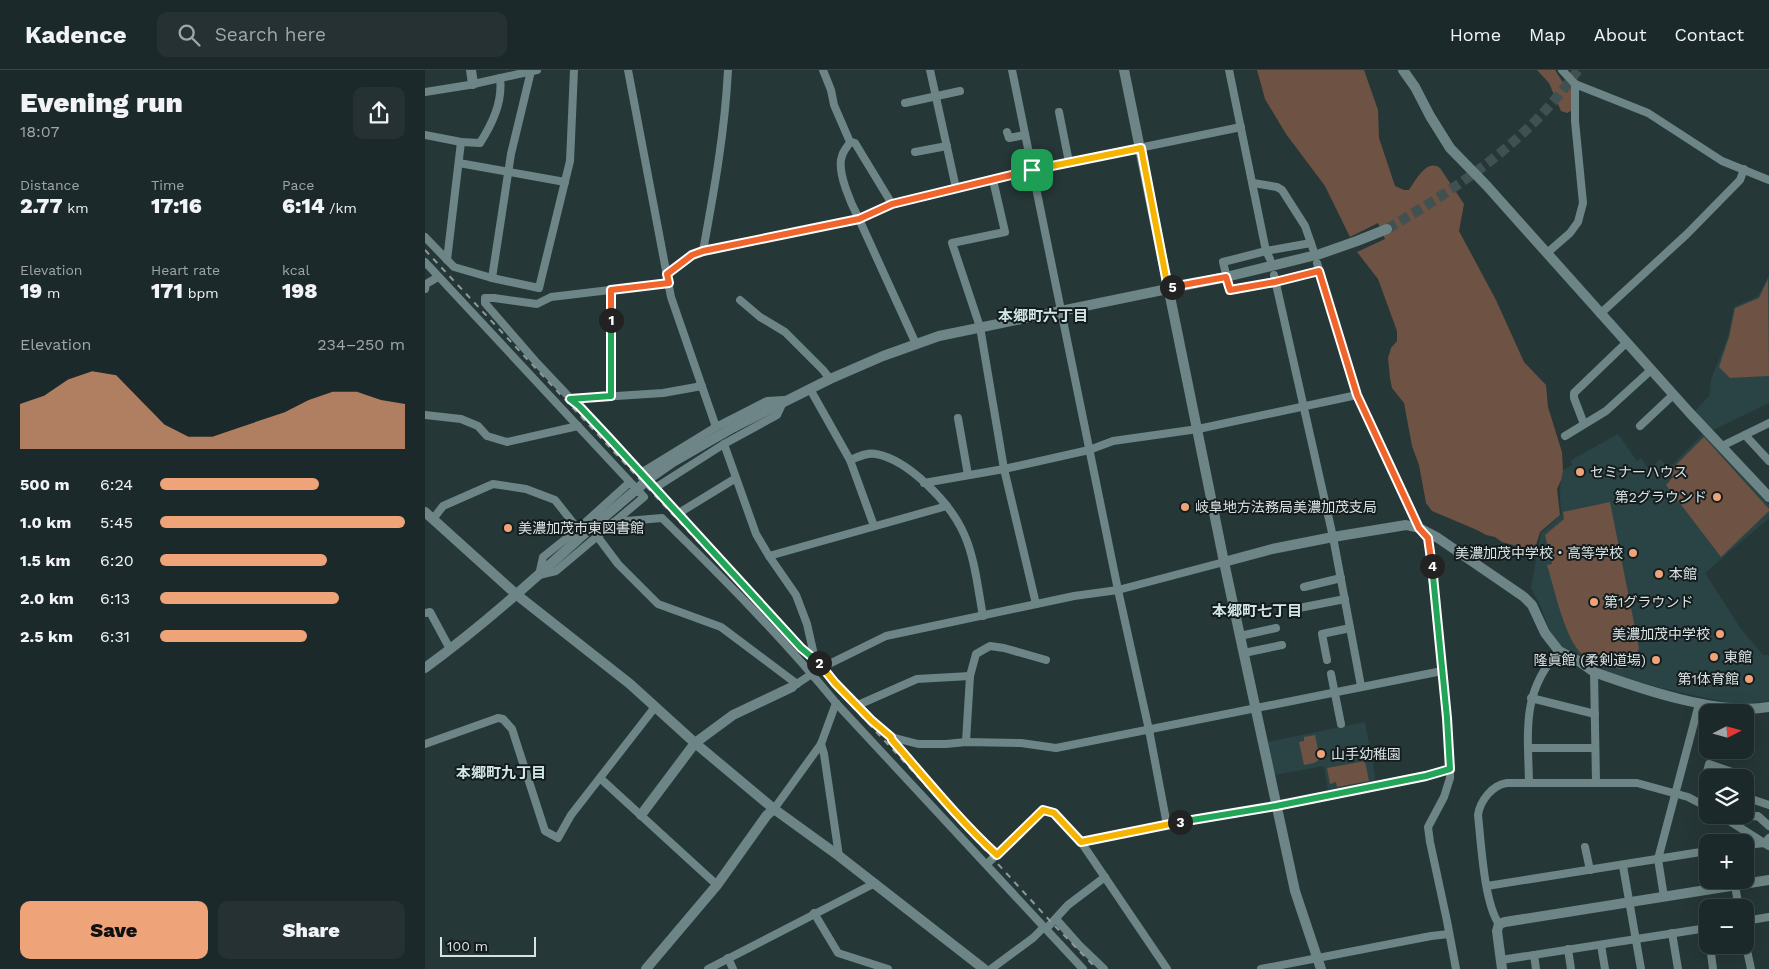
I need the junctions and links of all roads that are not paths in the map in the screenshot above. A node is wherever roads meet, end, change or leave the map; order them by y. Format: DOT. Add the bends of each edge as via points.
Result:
graph roads {
  1 [pos="471,70"];
  2 [pos="574,70"];
  3 [pos="628,70"];
  4 [pos="728,70"];
  5 [pos="823,70"];
  6 [pos="930,70"];
  7 [pos="1012,70"];
  8 [pos="1124,70"];
  9 [pos="1229,70"];
  10 [pos="1403,70"];
  11 [pos="1561,70"];
  12 [pos="534,71"];
  13 [pos="500,78"];
  14 [pos="473,84"];
  15 [pos="1575,84"];
  16 [pos="960,91"];
  17 [pos="425,92"];
  18 [pos="936,96"];
  19 [pos="905,103"];
  20 [pos="1059,112"];
  21 [pos="1241,127"];
  22 [pos="1007,132"];
  23 [pos="425,135"];
  24 [pos="1025,135"];
  25 [pos="461,142"];
  26 [pos="850,142"];
  27 [pos="947,146"];
  28 [pos="1141,148"];
  29 [pos="915,152"];
  30 [pos="1069,162"];
  31 [pos="459,163"];
  32 [pos="1744,169"];
  33 [pos="1032,170"];
  34 [pos="508,173"];
  35 [pos="993,180"];
  36 [pos="1769,180"];
  37 [pos="565,182"];
  38 [pos="1253,183"];
  39 [pos="956,188"];
  40 [pos="892,204"];
  41 [pos="859,219"];
  42 [pos="1387,228"];
  43 [pos="425,238"];
  44 [pos="703,251"];
  45 [pos="1266,251"];
  46 [pos="1547,253"];
  47 [pos="447,260"];
  48 [pos="1270,260"];
  49 [pos="425,262"];
  50 [pos="425,277"];
  51 [pos="438,277"];
  52 [pos="1226,277"];
  53 [pos="491,278"];
  54 [pos="668,278"];
  55 [pos="1274,279"];
  56 [pos="1168,288"];
  57 [pos="425,289"];
  58 [pos="611,290"];
  59 [pos="741,300"];
  60 [pos="1062,310"];
  61 [pos="1600,314"];
  62 [pos="980,327"];
  63 [pos="1626,343"];
  64 [pos="915,344"];
  65 [pos="1651,370"];
  66 [pos="830,379"];
  67 [pos="702,386"];
  68 [pos="810,389"];
  69 [pos="1357,395"];
  70 [pos="1673,395"];
  71 [pos="611,396"];
  72 [pos="570,399"];
  73 [pos="784,400"];
  74 [pos="1303,406"];
  75 [pos="425,416"];
  76 [pos="958,418"];
  77 [pos="1769,423"];
  78 [pos="1584,424"];
  79 [pos="578,426"];
  80 [pos="1640,426"];
  81 [pos="716,427"];
  82 [pos="1198,429"];
  83 [pos="1745,435"];
  84 [pos="1565,436"];
  85 [pos="723,444"];
  86 [pos="1722,446"];
  87 [pos="1089,450"];
  88 [pos="850,460"];
  89 [pos="1769,460"];
  90 [pos="1004,469"];
  91 [pos="641,472"];
  92 [pos="968,475"];
  93 [pos="735,478"];
  94 [pos="630,482"];
  95 [pos="923,483"];
  96 [pos="655,488"];
  97 [pos="1769,497"];
  98 [pos="947,506"];
  99 [pos="425,512"];
  100 [pos="679,513"];
  101 [pos="433,519"];
  102 [pos="614,522"];
  103 [pos="874,526"];
  104 [pos="1419,528"];
  105 [pos="581,532"];
  106 [pos="597,536"];
  107 [pos="1333,537"];
  108 [pos="769,556"];
  109 [pos="1224,562"];
  110 [pos="539,575"];
  111 [pos="1341,578"];
  112 [pos="1304,587"];
  113 [pos="1118,590"];
  114 [pos="517,595"];
  115 [pos="1345,599"];
  116 [pos="1036,604"];
  117 [pos="1299,608"];
  118 [pos="425,613"];
  119 [pos="983,616"];
  120 [pos="1276,628"];
  121 [pos="1350,628"];
  122 [pos="1240,636"];
  123 [pos="1282,645"];
  124 [pos="450,649"];
  125 [pos="1559,651"];
  126 [pos="1243,654"];
  127 [pos="1046,660"];
  128 [pos="1327,660"];
  129 [pos="820,665"];
  130 [pos="425,668"];
  131 [pos="1442,671"];
  132 [pos="1594,672"];
  133 [pos="811,674"];
  134 [pos="1331,674"];
  135 [pos="970,676"];
  136 [pos="794,686"];
  137 [pos="1361,686"];
  138 [pos="1334,692"];
  139 [pos="1531,698"];
  140 [pos="836,703"];
  141 [pos="1699,704"];
  142 [pos="858,705"];
  143 [pos="655,707"];
  144 [pos="1769,707"];
  145 [pos="1255,708"];
  146 [pos="1754,709"];
  147 [pos="1595,714"];
  148 [pos="1341,724"];
  149 [pos="1149,730"];
  150 [pos="891,737"];
  151 [pos="966,742"];
  152 [pos="695,743"];
  153 [pos="425,744"];
  154 [pos="821,744"];
  155 [pos="1528,748"];
  156 [pos="1595,748"];
  157 [pos="1450,769"];
  158 [pos="1708,769"];
  159 [pos="1724,769"];
  160 [pos="600,778"];
  161 [pos="1596,782"];
  162 [pos="1529,783"];
  163 [pos="1675,793"];
  164 [pos="1754,800"];
  165 [pos="1699,801"];
  166 [pos="1769,805"];
  167 [pos="1276,806"];
  168 [pos="774,809"];
  169 [pos="641,815"];
  170 [pos="1754,816"];
  171 [pos="1167,824"];
  172 [pos="1736,824"];
  173 [pos="1769,826"];
  174 [pos="1081,842"];
  175 [pos="1768,842"];
  176 [pos="1754,844"];
  177 [pos="1585,847"];
  178 [pos="1699,853"];
  179 [pos="997,855"];
  180 [pos="839,856"];
  181 [pos="1658,860"];
  182 [pos="987,864"];
  183 [pos="1623,866"];
  184 [pos="1590,870"];
  185 [pos="1105,877"];
  186 [pos="1769,880"];
  187 [pos="875,883"];
  188 [pos="1754,883"];
  189 [pos="717,884"];
  190 [pos="1487,886"];
  191 [pos="1716,889"];
  192 [pos="1664,897"];
  193 [pos="1630,902"];
  194 [pos="814,913"];
  195 [pos="1769,917"];
  196 [pos="1056,920"];
  197 [pos="1754,920"];
  198 [pos="1499,924"];
  199 [pos="1045,928"];
  200 [pos="1699,930"];
  201 [pos="1672,933"];
  202 [pos="1449,934"];
  203 [pos="1635,939"];
  204 [pos="1601,945"];
  205 [pos="1568,950"];
  206 [pos="1711,954"];
  207 [pos="1748,954"];
  208 [pos="1534,955"];
  209 [pos="727,958"];
  210 [pos="1316,958"];
  211 [pos="1502,965"];
  212 [pos="646,969"];
  213 [pos="708,969"];
  214 [pos="733,969"];
  215 [pos="888,969"];
  216 [pos="985,969"];
  217 [pos="991,969"];
  218 [pos="1083,969"];
  219 [pos="1104,969"];
  220 [pos="1167,969"];
  221 [pos="1261,969"];
  222 [pos="1321,969"];
  223 [pos="1455,969"];
  224 [pos="1536,969"];
  225 [pos="1571,969"];
  226 [pos="1605,969"];
  227 [pos="1641,969"];
  228 [pos="1678,969"];
  229 [pos="1713,969"];
  230 [pos="1751,969"];
  1 -- 14 [label="street"];
  2 -- 37 [label="street" via="570,161"];
  3 -- 54 [label="street"];
  4 -- 44 [label="street" via="726,111"];
  5 -- 26 [label="street"];
  6 -- 18 [label="street"];
  7 -- 24 [label="street"];
  8 -- 28 [label="street"];
  9 -- 21 [label="street"];
  10 -- 46 [label="street" via="1450,148"];
  11 -- 15 [label="street"];
  12 -- 13 [label="street"];
  12 -- 34 [label="street"];
  13 -- 14 [label="street"];
  13 -- 25 [label="street" via="500,95 492,125 480,143"];
  14 -- 17 [label="street"];
  15 -- 32 [label="street" via="1648,113 1722,161"];
  15 -- 46 [label="street" via="1583,203 1578,222"];
  16 -- 18 [label="street"];
  18 -- 19 [label="street"];
  18 -- 27 [label="street"];
  20 -- 30 [label="street"];
  21 -- 28 [label="street"];
  21 -- 38 [label="street"];
  22 -- 24 [label="street" via="1009,138"];
  23 -- 25 [label="street"];
  24 -- 33 [label="street"];
  25 -- 31 [label="street"];
  26 -- 40 [label="street" via="855,143"];
  26 -- 41 [label="street" via="841,157 841,170 849,201"];
  27 -- 29 [label="street"];
  27 -- 39 [label="street"];
  28 -- 30 [label="street"];
  28 -- 56 [label="street"];
  30 -- 33 [label="street"];
  31 -- 34 [label="street"];
  31 -- 47 [label="street"];
  32 -- 36 [label="street"];
  32 -- 61 [label="street" via="1739,180 1687,234"];
  33 -- 35 [label="street"];
  33 -- 60 [label="street"];
  34 -- 37 [label="street"];
  34 -- 53 [label="street"];
  35 -- 39 [label="street"];
  35 -- 62 [label="street" via="1005,232 952,244"];
  37 -- 53 [label="street" via="539,288"];
  38 -- 45 [label="street"];
  38 -- 45 [label="street" via="1283,190 1305,226 1312,246"];
  39 -- 40 [label="street"];
  40 -- 41 [label="street"];
  41 -- 44 [label="street"];
  41 -- 64 [label="street"];
  42 -- 52 [label="street" via="1320,254"];
  43 -- 47 [label="street"];
  44 -- 54 [label="street" via="692,255"];
  45 -- 48 [label="street"];
  45 -- 52 [label="street" via="1223,262"];
  46 -- 61 [label="street"];
  47 -- 53 [label="street" via="454,267"];
  49 -- 51 [label="street"];
  50 -- 51 [label="street"];
  51 -- 57 [label="street" via="426,284"];
  51 -- 79 [label="street"];
  52 -- 55 [label="street" via="1230,290"];
  52 -- 56 [label="street"];
  54 -- 58 [label="street"];
  54 -- 67 [label="street" via="679,324"];
  55 -- 69 [label="street" via="1318,267"];
  55 -- 74 [label="street"];
  56 -- 60 [label="street"];
  56 -- 82 [label="street"];
  58 -- 71 [label="street"];
  58 -- 72 [label="street" via="551,297 537,304 485,298 485,303"];
  59 -- 66 [label="street" via="760,317 785,332"];
  60 -- 62 [label="street"];
  60 -- 87 [label="street"];
  61 -- 63 [label="street"];
  62 -- 64 [label="street"];
  62 -- 90 [label="street"];
  63 -- 65 [label="street"];
  63 -- 78 [label="street" via="1574,393"];
  64 -- 66 [label="street"];
  65 -- 70 [label="street"];
  65 -- 78 [label="street" via="1607,411"];
  66 -- 68 [label="street"];
  67 -- 71 [label="street" via="663,393"];
  67 -- 81 [label="street"];
  68 -- 73 [label="street"];
  68 -- 88 [label="street"];
  69 -- 74 [label="street"];
  69 -- 104 [label="street"];
  70 -- 80 [label="street"];
  70 -- 86 [label="street"];
  71 -- 72 [label="street"];
  72 -- 91 [label="street"];
  73 -- 81 [label="street" via="767,401"];
  73 -- 85 [label="street" via="777,415"];
  73 -- 105 [label="street, bridge" via="673,462"];
  74 -- 82 [label="street"];
  74 -- 107 [label="street"];
  75 -- 79 [label="street" via="461,419 478,426 487,436 507,442"];
  76 -- 92 [label="street"];
  77 -- 83 [label="street"];
  78 -- 84 [label="street"];
  79 -- 94 [label="street"];
  81 -- 91 [label="street"];
  82 -- 87 [label="street" via="1113,441"];
  82 -- 109 [label="street"];
  83 -- 86 [label="street"];
  83 -- 89 [label="street"];
  85 -- 93 [label="street"];
  85 -- 96 [label="street"];
  86 -- 97 [label="street"];
  87 -- 90 [label="street"];
  87 -- 113 [label="street"];
  88 -- 95 [label="street" via="875,453 897,462"];
  88 -- 103 [label="street"];
  90 -- 92 [label="street"];
  90 -- 116 [label="street"];
  91 -- 96 [label="street"];
  92 -- 95 [label="street"];
  93 -- 100 [label="street"];
  93 -- 108 [label="street" via="756,534"];
  94 -- 102 [label="street" via="644,497"];
  94 -- 105 [label="street"];
  95 -- 98 [label="street"];
  96 -- 100 [label="street"];
  98 -- 103 [label="street"];
  98 -- 119 [label="street" via="969,547"];
  99 -- 101 [label="street"];
  100 -- 129 [label="street"];
  101 -- 105 [label="street" via="443,506 493,484 526,489 555,500"];
  101 -- 114 [label="street"];
  102 -- 106 [label="street"];
  102 -- 133 [label="street" via="662,518 734,589"];
  103 -- 108 [label="street"];
  104 -- 107 [label="street" via="1397,525"];
  104 -- 125 [label="street" via="1524,597"];
  104 -- 131 [label="street" via="1428,538"];
  105 -- 110 [label="street"];
  106 -- 110 [label="street" via="556,571"];
  106 -- 136 [label="street" via="618,564 658,604 721,627"];
  107 -- 109 [label="street"];
  107 -- 111 [label="street"];
  108 -- 129 [label="street" via="796,595"];
  109 -- 113 [label="street"];
  109 -- 122 [label="street"];
  110 -- 114 [label="street"];
  111 -- 112 [label="street"];
  111 -- 115 [label="street"];
  113 -- 116 [label="street"];
  113 -- 149 [label="street"];
  114 -- 124 [label="street"];
  114 -- 143 [label="street"];
  115 -- 117 [label="street"];
  115 -- 121 [label="street"];
  116 -- 119 [label="street"];
  118 -- 124 [label="street" via="430,612"];
  119 -- 129 [label="street" via="886,636"];
  120 -- 122 [label="street"];
  121 -- 128 [label="street" via="1322,634"];
  121 -- 137 [label="street"];
  122 -- 126 [label="street"];
  123 -- 126 [label="street"];
  124 -- 130 [label="street"];
  125 -- 132 [label="street"];
  125 -- 139 [label="street" via="1539,677"];
  126 -- 145 [label="street"];
  127 -- 135 [label="street" via="990,646 976,654"];
  129 -- 133 [label="street"];
  129 -- 142 [label="street"];
  131 -- 137 [label="street"];
  131 -- 157 [label="street"];
  132 -- 141 [label="street"];
  132 -- 147 [label="street"];
  133 -- 136 [label="street"];
  133 -- 140 [label="street"];
  134 -- 138 [label="street"];
  135 -- 142 [label="street" via="917,678"];
  135 -- 151 [label="street"];
  136 -- 152 [label="street" via="733,715"];
  137 -- 138 [label="street"];
  138 -- 145 [label="street"];
  138 -- 148 [label="street"];
  139 -- 147 [label="street"];
  139 -- 155 [label="street"];
  140 -- 154 [label="street"];
  140 -- 182 [label="street"];
  141 -- 163 [label="street"];
  142 -- 150 [label="street"];
  143 -- 152 [label="street"];
  143 -- 160 [label="street"];
  144 -- 146 [label="street"];
  145 -- 149 [label="street"];
  145 -- 167 [label="street"];
  147 -- 156 [label="street"];
  149 -- 151 [label="street" via="1056,748 1021,743"];
  149 -- 171 [label="street"];
  150 -- 151 [label="street" via="918,744"];
  150 -- 179 [label="street"];
  152 -- 168 [label="street"];
  152 -- 169 [label="street"];
  153 -- 160 [label="street" via="503,719 512,729 545,832 558,838 571,815"];
  154 -- 168 [label="street"];
  154 -- 180 [label="street"];
  155 -- 156 [label="street"];
  155 -- 162 [label="street"];
  156 -- 161 [label="street"];
  157 -- 167 [label="street"];
  157 -- 202 [label="street" via="1444,797 1428,827"];
  158 -- 159 [label="street" via="1709,764"];
  160 -- 169 [label="street"];
  161 -- 162 [label="street"];
  161 -- 163 [label="street" via="1637,783"];
  162 -- 190 [label="street" via="1503,784 1487,795 1480,805"];
  163 -- 165 [label="street"];
  163 -- 181 [label="street"];
  164 -- 166 [label="street"];
  167 -- 171 [label="street"];
  167 -- 210 [label="street" via="1295,891"];
  168 -- 180 [label="street"];
  168 -- 189 [label="street" via="767,814"];
  169 -- 189 [label="street"];
  170 -- 173 [label="street"];
  171 -- 174 [label="street"];
  172 -- 175 [label="street"];
  174 -- 179 [label="street" via="1054,813 1043,810"];
  174 -- 185 [label="street"];
  175 -- 176 [label="street"];
  177 -- 184 [label="street"];
  178 -- 181 [label="street"];
  179 -- 182 [label="street"];
  180 -- 187 [label="street"];
  181 -- 183 [label="street"];
  181 -- 192 [label="street"];
  182 -- 199 [label="street"];
  183 -- 184 [label="street"];
  183 -- 193 [label="street"];
  184 -- 190 [label="street"];
  185 -- 196 [label="street" via="1068,905"];
  185 -- 220 [label="street"];
  186 -- 188 [label="street"];
  187 -- 194 [label="street"];
  187 -- 216 [label="street"];
  189 -- 212 [label="street"];
  190 -- 198 [label="street" via="1494,917"];
  191 -- 192 [label="street"];
  192 -- 193 [label="street"];
  193 -- 198 [label="street"];
  193 -- 203 [label="street"];
  194 -- 209 [label="street"];
  194 -- 215 [label="street" via="838,953"];
  195 -- 197 [label="street"];
  196 -- 199 [label="street"];
  196 -- 219 [label="street"];
  198 -- 211 [label="street" via="1497,932"];
  199 -- 217 [label="street"];
  199 -- 218 [label="street"];
  200 -- 201 [label="street"];
  201 -- 203 [label="street"];
  201 -- 228 [label="street"];
  202 -- 210 [label="street"];
  202 -- 223 [label="street"];
  203 -- 204 [label="street"];
  203 -- 227 [label="street"];
  204 -- 205 [label="street"];
  204 -- 226 [label="street"];
  205 -- 208 [label="street"];
  205 -- 225 [label="street"];
  206 -- 229 [label="street"];
  207 -- 230 [label="street"];
  208 -- 211 [label="street"];
  208 -- 224 [label="street"];
  209 -- 213 [label="street"];
  209 -- 214 [label="street"];
  210 -- 221 [label="street"];
  210 -- 222 [label="street"];
}
